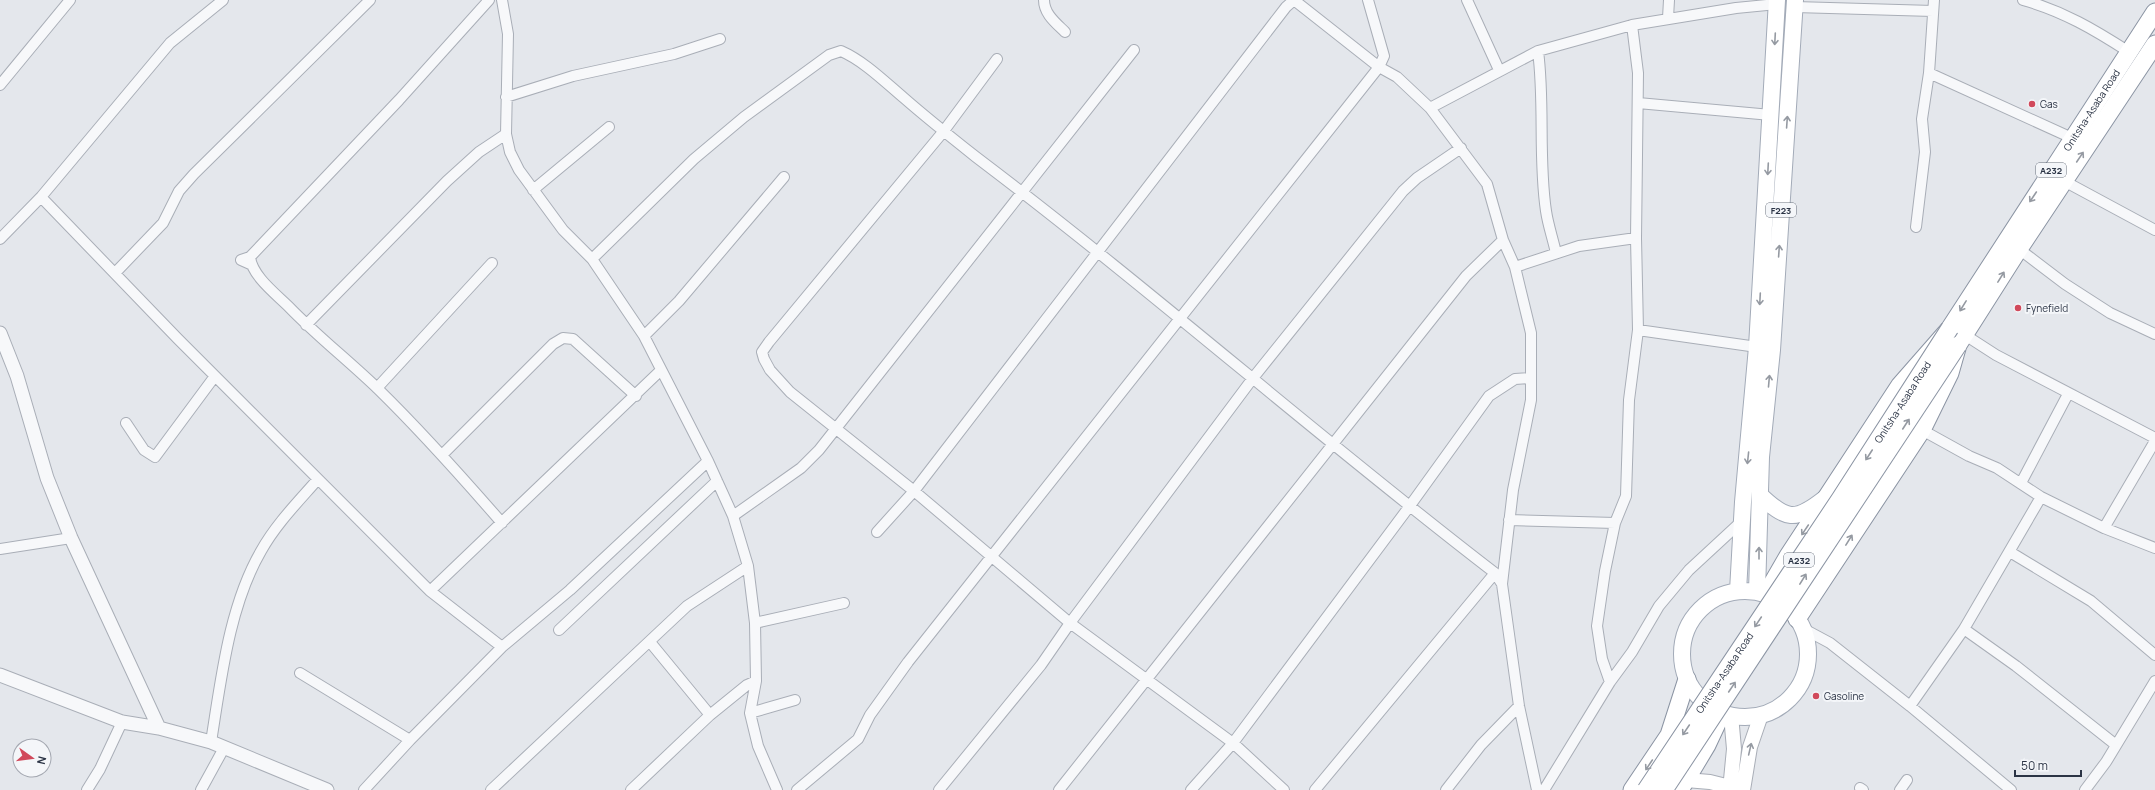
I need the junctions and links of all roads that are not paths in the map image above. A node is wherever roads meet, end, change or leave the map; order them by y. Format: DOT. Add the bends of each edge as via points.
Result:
graph roads {
  1 [pos="70,0"];
  2 [pos="223,0"];
  3 [pos="370,0"];
  4 [pos="489,0"];
  5 [pos="504,0"];
  6 [pos="1044,0"];
  7 [pos="1294,0"];
  8 [pos="1368,0"];
  9 [pos="1467,0"];
  10 [pos="1669,0"];
  11 [pos="1934,0"];
  12 [pos="2023,0"];
  13 [pos="1777,2"];
  14 [pos="1795,4"];
  15 [pos="1933,11"];
  16 [pos="2155,12"];
  17 [pos="1668,18"];
  18 [pos="1632,25"];
  19 [pos="1065,32"];
  20 [pos="720,39"];
  21 [pos="2155,44"];
  22 [pos="1134,50"];
  23 [pos="1538,51"];
  24 [pos="2129,52"];
  25 [pos="997,59"];
  26 [pos="1379,67"];
  27 [pos="1499,70"];
  28 [pos="1929,73"];
  29 [pos="0,85"];
  30 [pos="506,96"];
  31 [pos="1638,103"];
  32 [pos="1430,108"];
  33 [pos="1771,115"];
  34 [pos="609,127"];
  35 [pos="943,132"];
  36 [pos="506,134"];
  37 [pos="2072,138"];
  38 [pos="1462,148"];
  39 [pos="784,177"];
  40 [pos="2064,181"];
  41 [pos="533,190"];
  42 [pos="1022,191"];
  43 [pos="41,197"];
  44 [pos="2016,223"];
  45 [pos="1916,227"];
  46 [pos="2032,229"];
  47 [pos="2155,230"];
  48 [pos="1636,238"];
  49 [pos="0,239"];
  50 [pos="1503,240"];
  51 [pos="2019,249"];
  52 [pos="1097,253"];
  53 [pos="1556,253"];
  54 [pos="592,260"];
  55 [pos="492,263"];
  56 [pos="1515,267"];
  57 [pos="115,273"];
  58 [pos="1180,319"];
  59 [pos="306,325"];
  60 [pos="1950,328"];
  61 [pos="1638,330"];
  62 [pos="2155,334"];
  63 [pos="644,336"];
  64 [pos="1,340"];
  65 [pos="1962,340"];
  66 [pos="1757,347"];
  67 [pos="660,371"];
  68 [pos="215,376"];
  69 [pos="1253,378"];
  70 [pos="1531,378"];
  71 [pos="377,388"];
  72 [pos="2068,394"];
  73 [pos="636,396"];
  74 [pos="1759,420"];
  75 [pos="126,423"];
  76 [pos="836,428"];
  77 [pos="1922,430"];
  78 [pos="2155,438"];
  79 [pos="2155,441"];
  80 [pos="1334,445"];
  81 [pos="443,454"];
  82 [pos="708,460"];
  83 [pos="318,479"];
  84 [pos="717,481"];
  85 [pos="2021,483"];
  86 [pos="914,491"];
  87 [pos="1760,495"];
  88 [pos="2041,497"];
  89 [pos="1826,498"];
  90 [pos="1409,507"];
  91 [pos="733,516"];
  92 [pos="1509,520"];
  93 [pos="1742,521"];
  94 [pos="502,523"];
  95 [pos="1615,523"];
  96 [pos="2104,528"];
  97 [pos="877,532"];
  98 [pos="70,538"];
  99 [pos="2155,548"];
  100 [pos="0,549"];
  101 [pos="2010,552"];
  102 [pos="991,558"];
  103 [pos="748,566"];
  104 [pos="1495,573"];
  105 [pos="1502,584"];
  106 [pos="430,591"];
  107 [pos="1738,591"];
  108 [pos="1762,593"];
  109 [pos="844,603"];
  110 [pos="755,623"];
  111 [pos="1070,623"];
  112 [pos="1799,624"];
  113 [pos="1964,629"];
  114 [pos="559,630"];
  115 [pos="650,642"];
  116 [pos="502,647"];
  117 [pos="2155,655"];
  118 [pos="300,673"];
  119 [pos="0,675"];
  120 [pos="1147,679"];
  121 [pos="756,680"];
  122 [pos="1687,680"];
  123 [pos="2155,681"];
  124 [pos="1610,682"];
  125 [pos="795,700"];
  126 [pos="1519,706"];
  127 [pos="1910,706"];
  128 [pos="750,713"];
  129 [pos="1727,714"];
  130 [pos="710,715"];
  131 [pos="1761,715"];
  132 [pos="122,722"];
  133 [pos="159,728"];
  134 [pos="410,740"];
  135 [pos="211,742"];
  136 [pos="1233,743"];
  137 [pos="2116,745"];
  138 [pos="224,748"];
  139 [pos="1907,780"];
  140 [pos="1683,785"];
  141 [pos="320,788"];
  142 [pos="1735,789"];
  143 [pos="87,790"];
  144 [pos="201,790"];
  145 [pos="364,790"];
  146 [pos="491,790"];
  147 [pos="631,790"];
  148 [pos="777,790"];
  149 [pos="797,790"];
  150 [pos="939,790"];
  151 [pos="1059,790"];
  152 [pos="1191,790"];
  153 [pos="1284,790"];
  154 [pos="1314,790"];
  155 [pos="1446,790"];
  156 [pos="1537,790"];
  157 [pos="1544,790"];
  158 [pos="1632,790"];
  159 [pos="1646,790"];
  160 [pos="1664,790"];
  161 [pos="1900,790"];
  162 [pos="2011,790"];
  163 [pos="2085,790"];
  1 -- 29 [label="street"];
  2 -- 43 [label="street" via="170,43"];
  3 -- 57 [label="street" via="194,174 179,191 163,223"];
  4 -- 59 [label="street" via="250,261 257,274"];
  5 -- 30 [label="street" via="508,34"];
  6 -- 19 [label="street" via="1045,9 1052,20"];
  7 -- 26 [label="street"];
  7 -- 52 [label="street"];
  8 -- 26 [label="street" via="1384,56"];
  9 -- 27 [label="street"];
  10 -- 17 [label="street"];
  11 -- 15 [label="street"];
  12 -- 24 [label="street" via="2042,5 2084,23"];
  13 -- 17 [label="street"];
  13 -- 33 [label="main road, F223, one-way"];
  14 -- 15 [label="street"];
  74 -- 14 [label="main road, F223, one-way" via="1772,350"];
  15 -- 28 [label="street"];
  16 -- 24 [label="highway, Onitsha-Asaba Road / A232"];
  17 -- 18 [label="street"];
  18 -- 23 [label="street"];
  18 -- 31 [label="street" via="1638,73"];
  20 -- 30 [label="street" via="674,54 573,76"];
  40 -- 21 [label="highway, A232, one-way"];
  22 -- 42 [label="street"];
  23 -- 27 [label="street"];
  23 -- 53 [label="street" via="1546,212"];
  24 -- 37 [label="highway, Onitsha-Asaba Road / A232"];
  25 -- 35 [label="street"];
  26 -- 32 [label="street" via="1397,77"];
  26 -- 58 [label="street"];
  27 -- 32 [label="street"];
  28 -- 37 [label="street"];
  28 -- 45 [label="street" via="1922,119 1925,152"];
  30 -- 36 [label="street"];
  31 -- 33 [label="street"];
  31 -- 48 [label="street"];
  32 -- 38 [label="street"];
  33 -- 66 [label="main road, F223, one-way"];
  34 -- 41 [label="street"];
  35 -- 42 [label="street"];
  35 -- 54 [label="street" via="850,54 841,51 829,55 750,112 699,154"];
  35 -- 76 [label="street" via="762,352 770,370 790,392"];
  36 -- 41 [label="street" via="510,152"];
  36 -- 59 [label="street" via="479,152 447,181"];
  37 -- 44 [label="highway, Onitsha-Asaba Road / A232, one-way"];
  38 -- 50 [label="street" via="1487,184"];
  38 -- 69 [label="street" via="1409,184"];
  39 -- 63 [label="street" via="679,301"];
  40 -- 46 [label="highway, A232"];
  40 -- 47 [label="street"];
  41 -- 54 [label="street" via="563,230"];
  42 -- 52 [label="street"];
  42 -- 76 [label="street"];
  43 -- 49 [label="street"];
  43 -- 57 [label="street"];
  44 -- 46 [label="highway"];
  44 -- 60 [label="highway, Onitsha-Asaba Road / A232, one-way"];
  46 -- 51 [label="highway, A232"];
  48 -- 53 [label="street" via="1579,246"];
  48 -- 61 [label="street"];
  50 -- 56 [label="street"];
  50 -- 80 [label="street" via="1466,276"];
  51 -- 62 [label="street" via="2065,284 2110,313"];
  65 -- 51 [label="highway, A232, one-way"];
  52 -- 58 [label="street"];
  52 -- 86 [label="street"];
  53 -- 56 [label="street"];
  54 -- 63 [label="street"];
  55 -- 71 [label="street"];
  56 -- 70 [label="street" via="1531,333"];
  57 -- 68 [label="street"];
  58 -- 69 [label="street"];
  58 -- 102 [label="street"];
  59 -- 71 [label="street"];
  60 -- 89 [label="highway" via="1900,385"];
  60 -- 159 [label="highway, Onitsha-Asaba Road / A232, one-way, bridge" via="1852,481"];
  61 -- 66 [label="street"];
  61 -- 95 [label="street" via="1629,400 1626,496"];
  63 -- 67 [label="street"];
  64 -- 98 [label="street" via="17,376 47,478"];
  65 -- 72 [label="street" via="1996,355"];
  65 -- 77 [label="highway" via="1950,373"];
  160 -- 65 [label="highway, A232, one-way, bridge"];
  66 -- 74 [label="main road, F223"];
  67 -- 73 [label="street"];
  67 -- 82 [label="street"];
  68 -- 75 [label="street" via="155,457 144,450"];
  68 -- 83 [label="street"];
  69 -- 80 [label="street"];
  69 -- 111 [label="street"];
  70 -- 90 [label="street" via="1515,379 1489,396"];
  70 -- 92 [label="street" via="1531,400"];
  71 -- 81 [label="street"];
  72 -- 78 [label="street"];
  72 -- 85 [label="street"];
  73 -- 81 [label="street" via="573,339 563,338 553,344"];
  73 -- 94 [label="street"];
  74 -- 87 [label="main road, F223"];
  74 -- 93 [label="main road, F223, one-way"];
  76 -- 86 [label="street"];
  76 -- 91 [label="street" via="801,468"];
  77 -- 85 [label="street"];
  112 -- 77 [label="highway, one-way"];
  79 -- 96 [label="street"];
  80 -- 90 [label="street"];
  80 -- 120 [label="street"];
  81 -- 94 [label="street"];
  82 -- 84 [label="street"];
  82 -- 116 [label="street" via="570,590"];
  83 -- 106 [label="street"];
  83 -- 135 [label="street" via="274,530 247,579 235,617"];
  84 -- 91 [label="street"];
  84 -- 114 [label="street"];
  85 -- 88 [label="street"];
  86 -- 97 [label="street"];
  86 -- 102 [label="street"];
  87 -- 89 [label="main road" via="1784,515 1798,516"];
  108 -- 87 [label="main road, F223, one-way"];
  88 -- 96 [label="street"];
  88 -- 101 [label="street"];
  89 -- 108 [label="highway, one-way"];
  90 -- 104 [label="street"];
  90 -- 136 [label="street"];
  91 -- 103 [label="street"];
  92 -- 95 [label="street"];
  92 -- 105 [label="street"];
  93 -- 107 [label="main road, F223"];
  93 -- 124 [label="street" via="1689,570 1659,606 1632,652"];
  94 -- 106 [label="street"];
  95 -- 124 [label="street" via="1597,626 1602,659"];
  96 -- 99 [label="street"];
  98 -- 100 [label="street"];
  98 -- 133 [label="street"];
  101 -- 113 [label="street"];
  101 -- 117 [label="street" via="2091,601"];
  102 -- 111 [label="street"];
  102 -- 149 [label="street" via="908,662 870,715 858,739"];
  103 -- 110 [label="street"];
  103 -- 115 [label="street" via="687,606"];
  104 -- 105 [label="street"];
  104 -- 154 [label="street"];
  105 -- 126 [label="street"];
  106 -- 116 [label="street"];
  107 -- 108 [label="main road"];
  107 -- 122 [label="main road" via="1710,601 1690,623 1682,651"];
  108 -- 112 [label="main road" via="1784,605"];
  109 -- 110 [label="street"];
  110 -- 121 [label="street"];
  111 -- 120 [label="street"];
  111 -- 150 [label="street" via="1041,665"];
  112 -- 127 [label="street" via="1830,643"];
  112 -- 131 [label="main road" via="1807,657 1801,681 1786,701"];
  113 -- 127 [label="street"];
  113 -- 137 [label="street" via="2016,666"];
  115 -- 130 [label="street"];
  115 -- 146 [label="street"];
  116 -- 134 [label="street"];
  118 -- 134 [label="street"];
  119 -- 132 [label="street"];
  120 -- 136 [label="street"];
  120 -- 151 [label="street"];
  121 -- 128 [label="street"];
  121 -- 130 [label="street"];
  122 -- 129 [label="main road" via="1698,696"];
  122 -- 158 [label="highway, one-way" via="1669,735"];
  123 -- 137 [label="street"];
  124 -- 157 [label="street"];
  125 -- 128 [label="street"];
  126 -- 155 [label="street" via="1481,745"];
  126 -- 156 [label="street"];
  127 -- 162 [label="street"];
  128 -- 148 [label="street" via="758,746"];
  129 -- 131 [label="main road" via="1746,717"];
  129 -- 140 [label="highway"];
  129 -- 142 [label="main road" via="1734,749"];
  130 -- 147 [label="street"];
  142 -- 131 [label="main road, one-way"];
  132 -- 133 [label="street"];
  132 -- 143 [label="street"];
  133 -- 135 [label="street"];
  134 -- 145 [label="street"];
  135 -- 138 [label="street"];
  136 -- 152 [label="street"];
  136 -- 153 [label="street"];
  137 -- 163 [label="street"];
  138 -- 141 [label="street"];
  138 -- 144 [label="street"];
  139 -- 161 [label="street"];
  140 -- 142 [label="main road" via="1710,782"];
}
